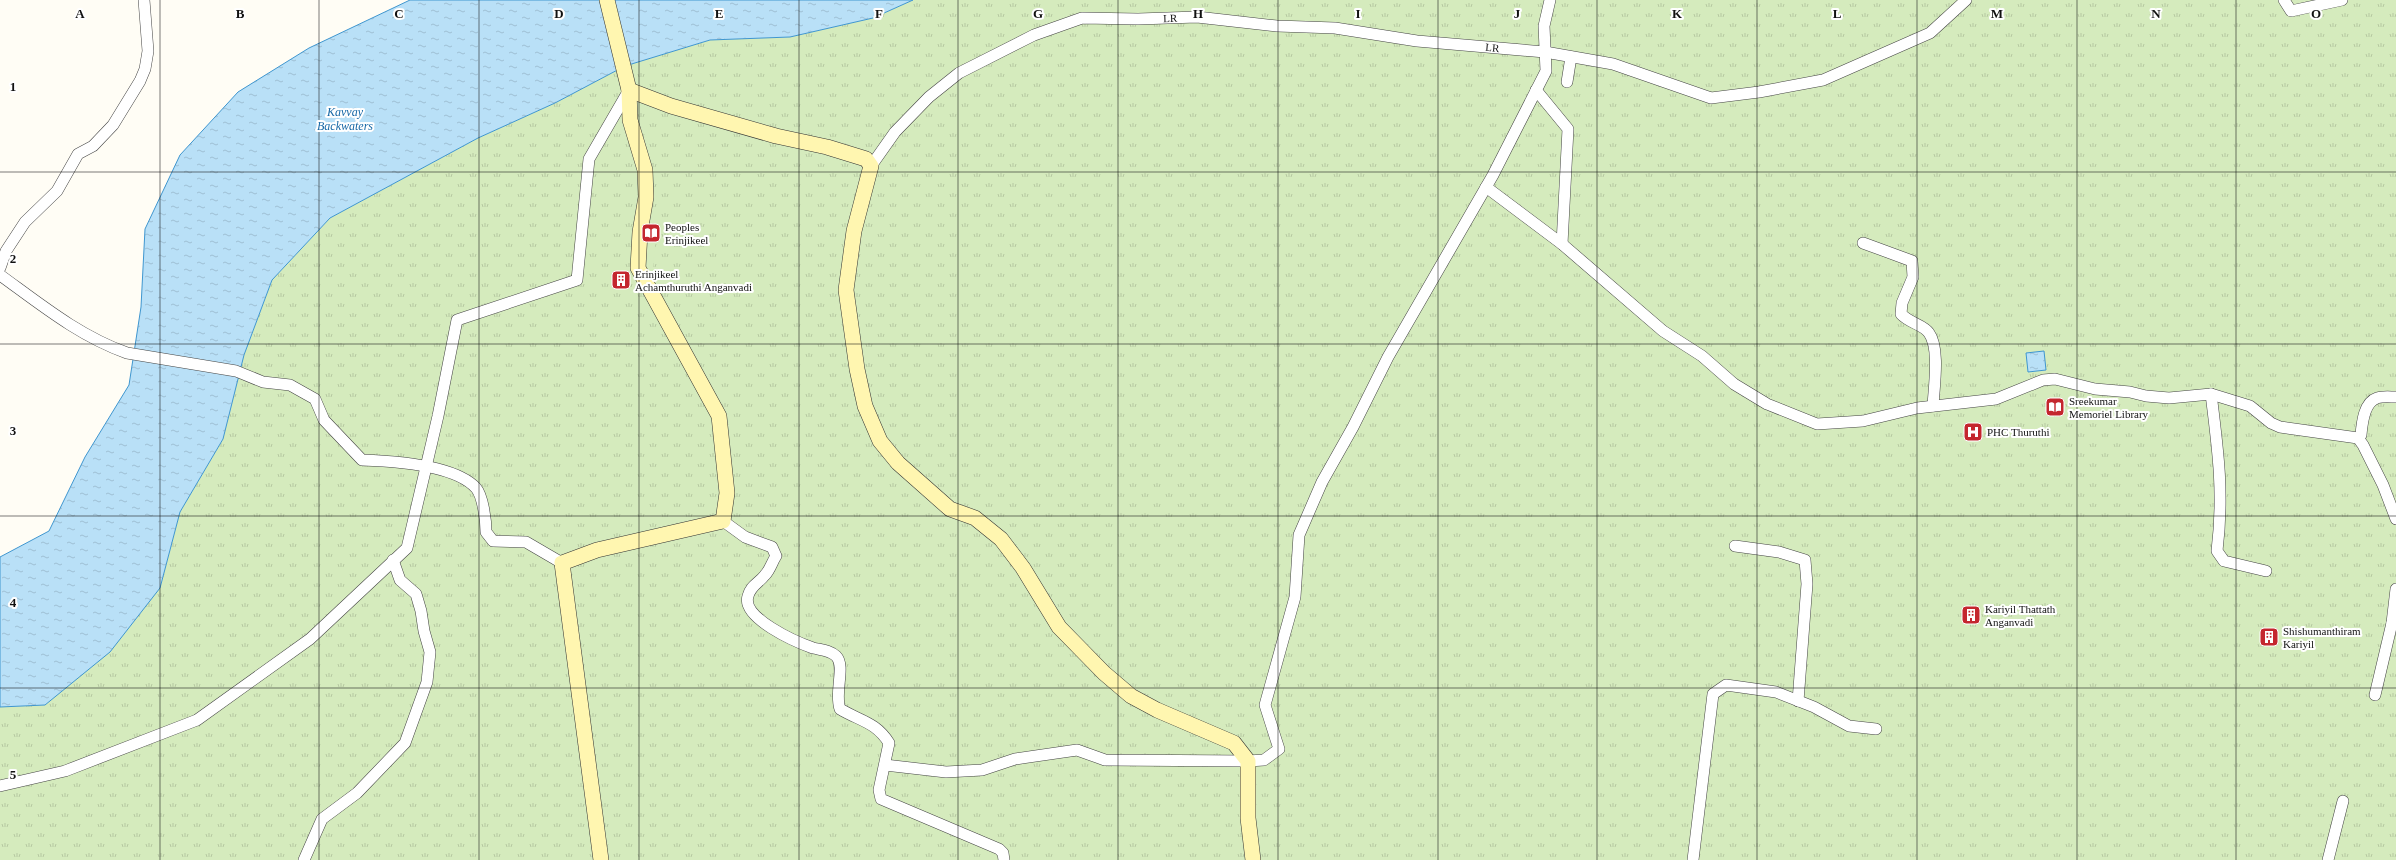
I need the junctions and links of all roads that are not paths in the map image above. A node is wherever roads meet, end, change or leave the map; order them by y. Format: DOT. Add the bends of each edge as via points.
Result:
graph roads {
  1 [pos="144,0"];
  2 [pos="607,0"];
  3 [pos="1550,0"];
  4 [pos="1966,0"];
  5 [pos="2284,0"];
  6 [pos="2342,0"];
  7 [pos="1545,52"];
  8 [pos="1571,57"];
  9 [pos="1567,82"];
  10 [pos="628,90"];
  11 [pos="1536,90"];
  12 [pos="871,166"];
  13 [pos="1486,187"];
  14 [pos="1863,243"];
  15 [pos="1562,244"];
  16 [pos="0,268"];
  17 [pos="0,274"];
  18 [pos="2211,394"];
  19 [pos="2396,397"];
  20 [pos="1934,406"];
  21 [pos="2358,438"];
  22 [pos="426,468"];
  23 [pos="2396,519"];
  24 [pos="723,521"];
  25 [pos="1735,546"];
  26 [pos="394,560"];
  27 [pos="562,563"];
  28 [pos="2266,571"];
  29 [pos="2396,589"];
  30 [pos="2394,624"];
  31 [pos="2375,695"];
  32 [pos="1798,701"];
  33 [pos="1876,729"];
  34 [pos="1248,761"];
  35 [pos="886,765"];
  36 [pos="0,786"];
  37 [pos="2343,800"];
  38 [pos="304,860"];
  39 [pos="601,860"];
  40 [pos="1004,860"];
  41 [pos="1253,860"];
  42 [pos="1693,860"];
  43 [pos="2328,860"];
  1 -- 16 [label="street" via="148,51 140,81 113,125 93,146 78,154 57,191 25,222 6,251"];
  2 -- 10 [label="street"];
  3 -- 7 [label="street" via="1544,26"];
  4 -- 8 [label="street, LR" via="1930,32 1823,80 1759,92 1711,98 1613,64"];
  5 -- 6 [label="street" via="2291,11"];
  7 -- 8 [label="street, LR"];
  7 -- 11 [label="street" via="1546,71"];
  7 -- 12 [label="street, LR" via="1417,41 1335,28 1277,26 1197,17 1082,18 1034,35 959,73 929,97 895,132"];
  8 -- 9 [label="street"];
  10 -- 12 [label="street" via="672,106 866,159"];
  10 -- 22 [label="street" via="589,159 576,280 457,320"];
  10 -- 24 [label="street" via="630,120 645,170 646,197 640,232 638,268 719,416 727,493"];
  11 -- 13 [label="street"];
  11 -- 15 [label="street" via="1568,129"];
  12 -- 34 [label="street" via="854,232 846,290 865,406 880,441 898,463 950,509 975,518 1001,539 1023,568 1059,627 1104,674 1130,696 1234,743"];
  13 -- 15 [label="street"];
  13 -- 34 [label="street" via="1388,357 1322,482 1299,535 1295,597 1265,705 1279,749 1264,760"];
  14 -- 20 [label="street" via="1912,261 1912,277 1902,303 1901,314 1906,320 1929,332 1935,345"];
  15 -- 20 [label="street" via="1663,331 1702,356 1734,384 1767,404 1816,424 1863,421"];
  17 -- 22 [label="street" via="87,336 127,353 236,371 263,382 290,385 315,399 324,420 362,460"];
  18 -- 20 [label="street" via="2169,398 2146,396 2095,389 2055,379 2043,380 1996,399"];
  18 -- 21 [label="street" via="2250,406 2270,423 2280,427"];
  18 -- 28 [label="street" via="2221,478 2221,516 2217,551 2224,560"];
  19 -- 21 [label="street" via="2377,398 2371,402 2366,409 2361,435"];
  21 -- 23 [label="street" via="2383,485"];
  22 -- 26 [label="street" via="407,548"];
  22 -- 27 [label="street" via="450,471 476,488 486,517 486,532 493,541 526,542"];
  24 -- 27 [label="street" via="597,550"];
  24 -- 35 [label="street" via="746,537 772,547 776,556 765,575 752,586 747,598 753,615 777,631 812,648 830,652 836,657 841,665 837,699 840,709 871,723 883,734 889,743"];
  25 -- 32 [label="street" via="1779,552 1805,560 1807,584"];
  26 -- 36 [label="street" via="310,639 197,720 65,771"];
  26 -- 38 [label="street" via="400,580 416,594 421,611 430,652 427,682 405,743 357,793 322,819"];
  27 -- 39 [label="street"];
  29 -- 30 [label="street"];
  30 -- 31 [label="street"];
  32 -- 33 [label="street" via="1849,726"];
  32 -- 42 [label="street" via="1776,692 1726,685 1713,694"];
  34 -- 35 [label="street" via="1105,760 1078,750 1014,759 982,770 946,772"];
  34 -- 41 [label="street" via="1248,818"];
  35 -- 40 [label="street" via="879,790 881,799 999,849 1004,853"];
  37 -- 43 [label="street"];
}
